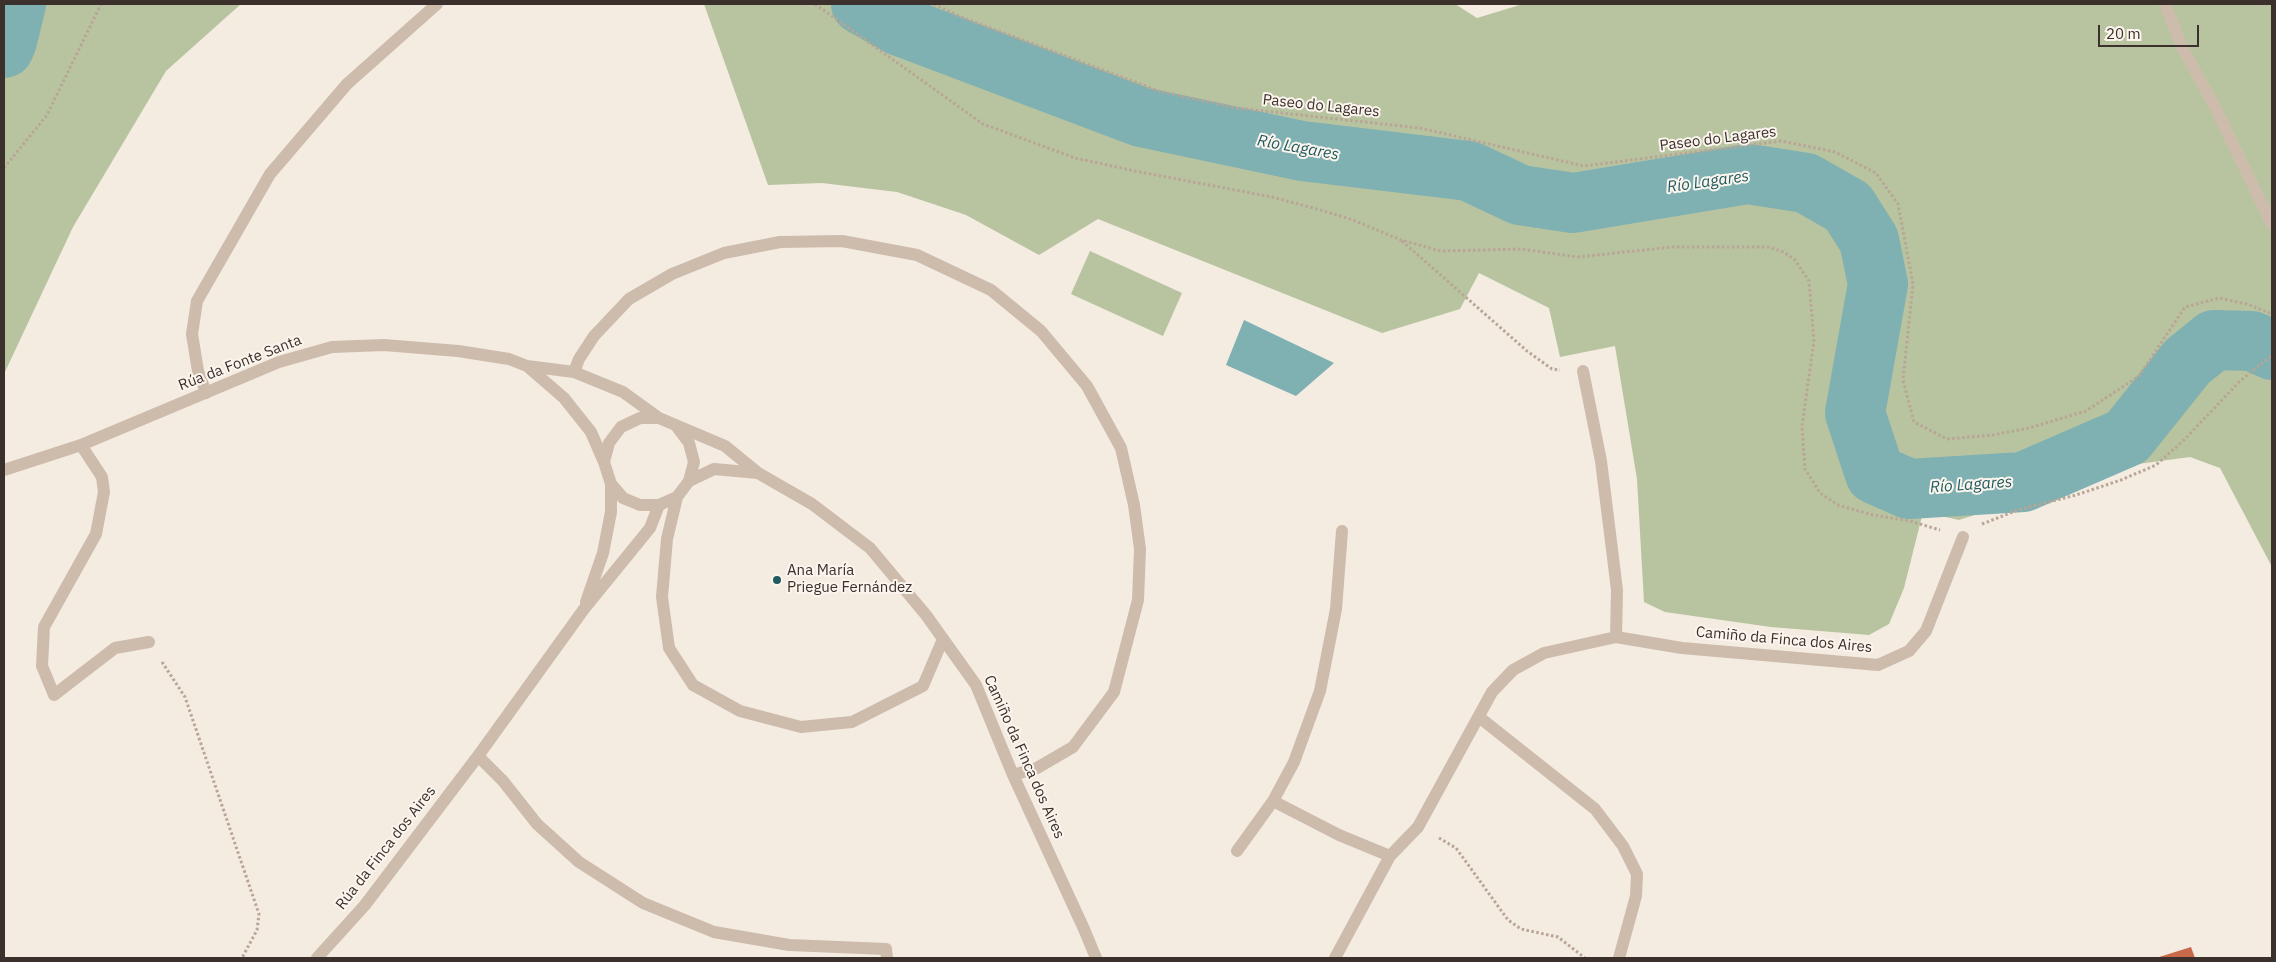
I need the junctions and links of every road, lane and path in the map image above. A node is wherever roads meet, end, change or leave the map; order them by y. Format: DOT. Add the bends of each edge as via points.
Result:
graph roads {
  1 [pos="102,4"];
  2 [pos="437,4"];
  3 [pos="815,4"];
  4 [pos="934,4"];
  5 [pos="2165,4"];
  6 [pos="4,168"];
  7 [pos="2272,225"];
  8 [pos="1401,240"];
  9 [pos="2272,314"];
  10 [pos="2272,355"];
  11 [pos="527,366"];
  12 [pos="1583,371"];
  13 [pos="574,372"];
  14 [pos="206,393"];
  15 [pos="659,418"];
  16 [pos="677,427"];
  17 [pos="80,445"];
  18 [pos="604,462"];
  19 [pos="4,470"];
  20 [pos="758,473"];
  21 [pos="689,481"];
  22 [pos="611,484"];
  23 [pos="677,497"];
  24 [pos="659,505"];
  25 [pos="1342,531"];
  26 [pos="1963,536"];
  27 [pos="584,609"];
  28 [pos="1616,637"];
  29 [pos="943,639"];
  30 [pos="149,642"];
  31 [pos="1479,717"];
  32 [pos="478,756"];
  33 [pos="1013,775"];
  34 [pos="1274,800"];
  35 [pos="1418,826"];
  36 [pos="1237,851"];
  37 [pos="1390,856"];
  38 [pos="886,954"];
  39 [pos="242,958"];
  40 [pos="317,958"];
  41 [pos="1096,958"];
  42 [pos="1335,958"];
  43 [pos="1585,958"];
  44 [pos="1619,958"];
  1 -- 6 [label="path" via="47,115"];
  2 -- 14 [label="street" via="347,84 270,174 196,301 192,334 198,371"];
  3 -- 8 [label="path" via="983,124 1075,158 1272,196 1353,220"];
  4 -- 9 [label="path, Paseo do Lagares" via="1159,91 1236,108 1420,128 1584,166 1781,141 1835,152 1876,173 1898,204 1913,284 1903,380 1914,422 1947,439 2029,428 2086,411 2138,376 2185,307 2219,298"];
  5 -- 7 [label="street" via="2182,47"];
  8 -- 12 [label="path" via="1527,351 1552,369"];
  8 -- 26 [label="path" via="1441,251 1521,249 1578,257 1672,248 1768,247 1784,252 1795,260 1809,281 1814,341 1802,426 1805,469 1820,493 1838,505"];
  10 -- 26 [label="path" via="2239,382 2156,465 2094,489 2018,510 1976,527"];
  11 -- 13 [label="street"];
  11 -- 14 [label="street, Rúa da Fonte Santa" via="509,359 458,351 384,345 332,347 279,362"];
  11 -- 18 [label="street" via="570,405 592,432"];
  12 -- 28 [label="street" via="1601,461 1615,572"];
  13 -- 15 [label="street" via="623,392"];
  13 -- 33 [label="street" via="594,336 629,299 672,274 724,253 780,242 842,241 917,256 991,290 1041,331 1087,386 1121,448 1140,550 1138,600 1114,692 1073,747 1037,768"];
  14 -- 17 [label="street, Rúa da Fonte Santa"];
  15 -- 16 [label="street"];
  15 -- 18 [label="street" via="640,418 621,427 609,442"];
  16 -- 20 [label="street, Camiño da Finca dos Aires" via="725,446"];
  16 -- 21 [label="street" via="690,443 694,462"];
  17 -- 19 [label="street, Rúa da Fonte Santa"];
  17 -- 30 [label="street" via="102,477 104,492 96,534 44,627 42,666 54,695 115,648"];
  18 -- 22 [label="street"];
  20 -- 21 [label="street, Camiño da Finca dos Aires" via="714,469"];
  20 -- 29 [label="street, Camiño da Finca dos Aires" via="812,504 870,548"];
  21 -- 23 [label="street"];
  22 -- 24 [label="street" via="623,498 640,506"];
  22 -- 27 [label="street, Rúa da Finca dos Aires" via="611,512 603,553"];
  23 -- 24 [label="street"];
  23 -- 29 [label="street" via="667,539 662,597 669,648 693,686 740,711 801,727 852,722 923,686"];
  24 -- 27 [label="street, Rúa da Finca dos Aires" via="650,528"];
  25 -- 34 [label="street" via="1336,609 1320,691 1294,762"];
  26 -- 28 [label="street, Camiño da Finca dos Aires" via="1926,631 1909,651 1878,665 1682,648"];
  27 -- 32 [label="street, Rúa da Finca dos Aires"];
  28 -- 31 [label="street, Camiño da Finca dos Aires" via="1544,653 1513,670 1492,692"];
  29 -- 33 [label="street, Camiño da Finca dos Aires" via="976,685"];
  30 -- 39 [label="path" via="184,698 259,914 257,930"];
  31 -- 35 [label="street, Camiño da Finca dos Aires"];
  31 -- 44 [label="street" via="1595,809 1623,846 1637,874 1636,896"];
  32 -- 38 [label="street" via="537,824 565,850 642,903 714,932 789,945"];
  32 -- 40 [label="street, Rúa da Finca dos Aires" via="365,905"];
  33 -- 41 [label="street, Camiño da Finca dos Aires"];
  34 -- 36 [label="street"];
  34 -- 37 [label="street" via="1339,835"];
  35 -- 37 [label="street, Camiño da Finca dos Aires"];
  35 -- 43 [label="path" via="1456,848 1508,920 1521,929 1558,937"];
  37 -- 42 [label="street, Camiño da Finca dos Aires"];
}
